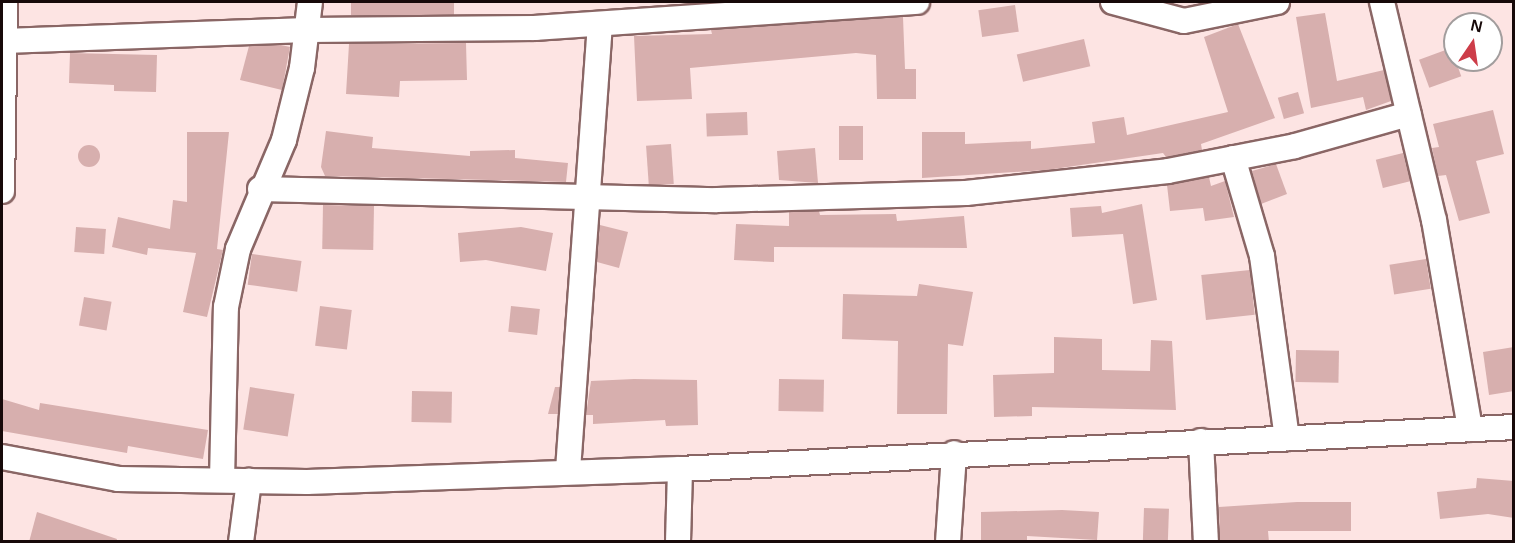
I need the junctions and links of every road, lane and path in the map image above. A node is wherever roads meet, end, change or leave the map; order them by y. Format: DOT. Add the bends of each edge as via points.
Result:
graph roads {
  1 [pos="4,2"];
  2 [pos="310,2"];
  3 [pos="917,2"];
  4 [pos="1113,2"];
  5 [pos="1277,2"];
  6 [pos="1382,2"];
  7 [pos="600,24"];
  8 [pos="307,30"];
  9 [pos="4,41"];
  10 [pos="1409,114"];
  11 [pos="1233,158"];
  12 [pos="260,189"];
  13 [pos="2,191"];
  14 [pos="589,199"];
  15 [pos="1514,427"];
  16 [pos="1470,429"];
  17 [pos="1287,438"];
  18 [pos="1201,441"];
  19 [pos="954,453"];
  20 [pos="2,457"];
  21 [pos="680,469"];
  22 [pos="568,470"];
  23 [pos="222,480"];
  24 [pos="249,481"];
  25 [pos="241,542"];
  26 [pos="678,542"];
  27 [pos="948,542"];
  28 [pos="1206,542"];
  1 -- 9 [label="street"];
  2 -- 8 [label="street"];
  3 -- 7 [label="street"];
  4 -- 5 [label="street" via="1184,21"];
  6 -- 10 [label="street"];
  7 -- 8 [label="street"];
  7 -- 14 [label="street"];
  8 -- 9 [label="street"];
  8 -- 12 [label="street" via="284,140"];
  9 -- 13 [label="street"];
  10 -- 11 [label="street"];
  10 -- 16 [label="street" via="1434,220"];
  11 -- 14 [label="street" via="1168,171 966,193"];
  11 -- 17 [label="street" via="1262,256"];
  12 -- 14 [label="street"];
  12 -- 23 [label="street" via="238,249 226,307"];
  14 -- 22 [label="street"];
  15 -- 16 [label="street"];
  16 -- 17 [label="street"];
  17 -- 18 [label="street"];
  18 -- 19 [label="street"];
  18 -- 28 [label="street"];
  19 -- 21 [label="street"];
  19 -- 27 [label="street"];
  20 -- 23 [label="street" via="118,479"];
  21 -- 22 [label="street"];
  21 -- 26 [label="street"];
  22 -- 24 [label="street"];
  23 -- 24 [label="street"];
  24 -- 25 [label="street"];
}
